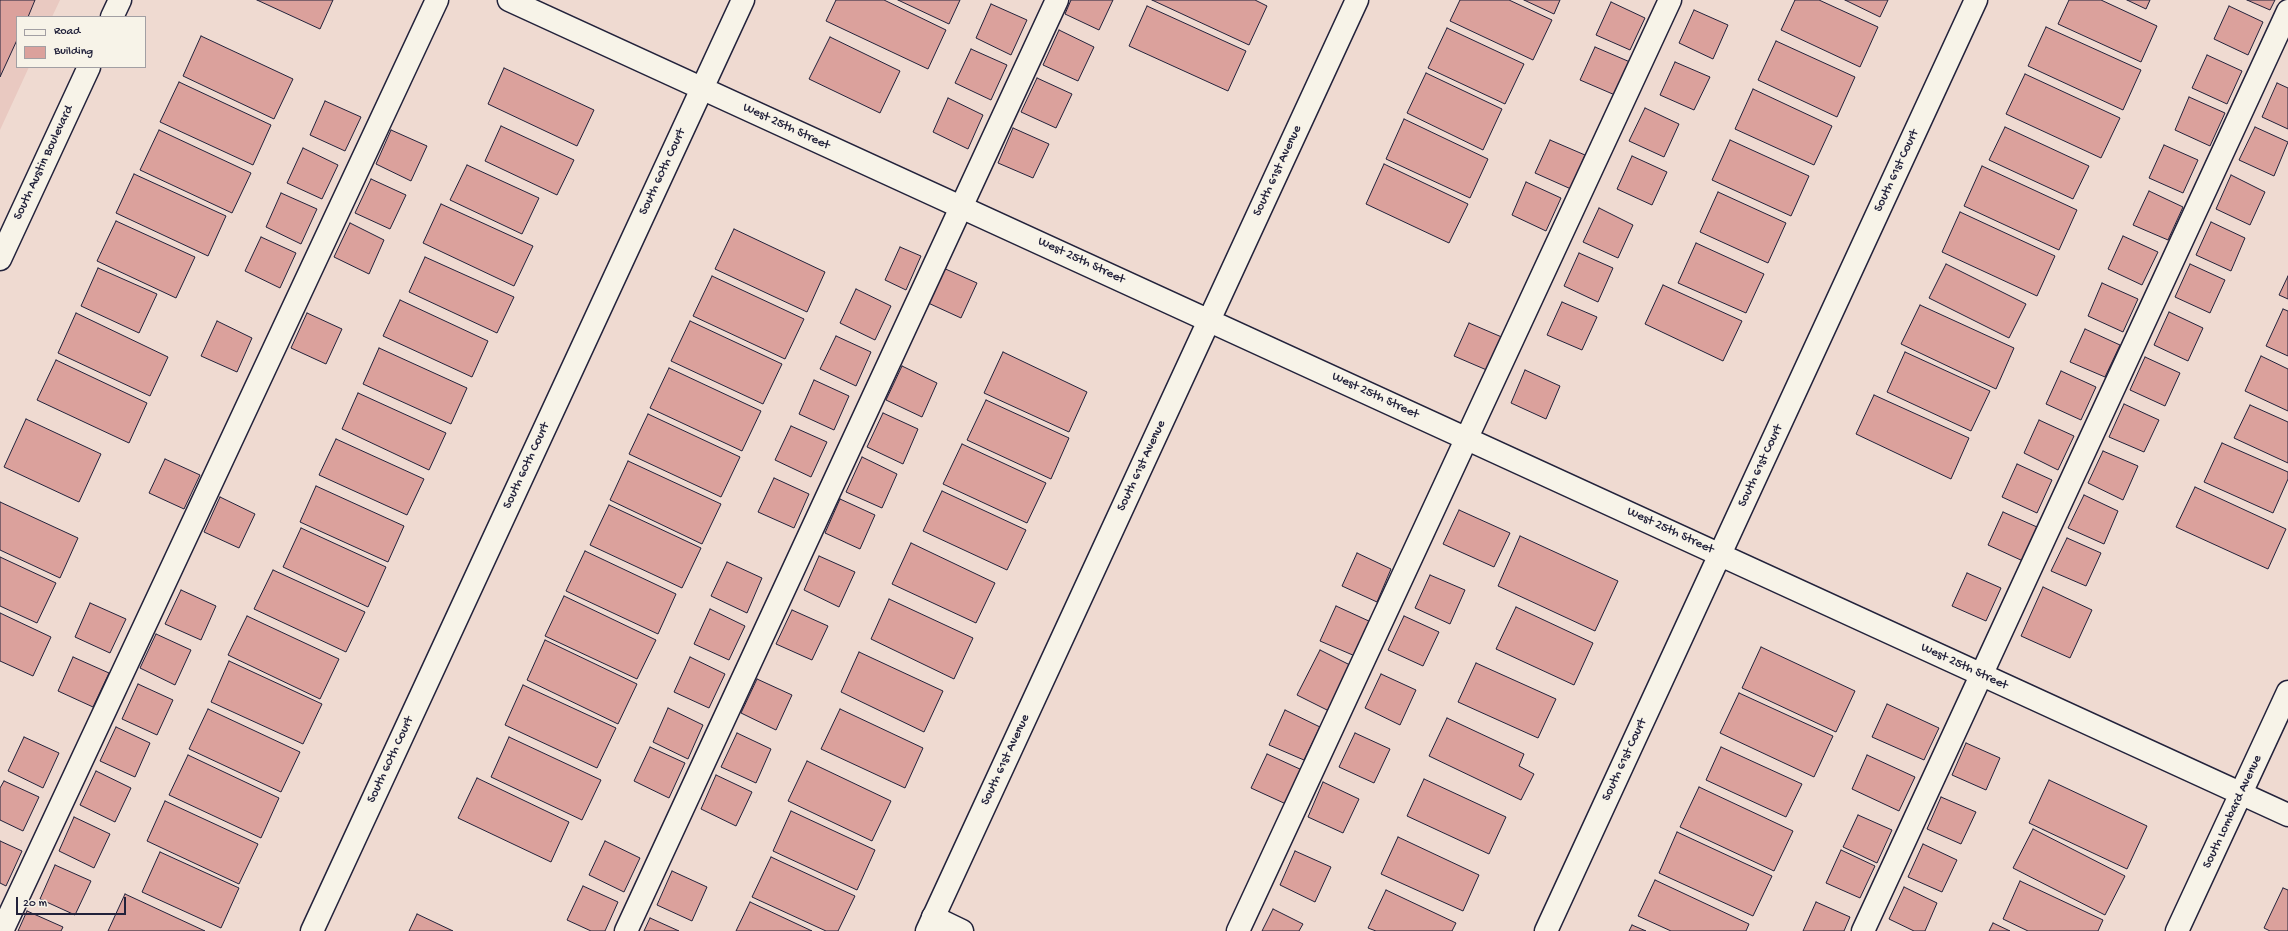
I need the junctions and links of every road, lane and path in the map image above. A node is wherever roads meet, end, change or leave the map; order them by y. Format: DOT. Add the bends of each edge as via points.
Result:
graph roads {
  1 [pos="120,0"];
  2 [pos="436,0"];
  3 [pos="509,0"];
  4 [pos="743,0"];
  5 [pos="1056,0"];
  6 [pos="1357,0"];
  7 [pos="1670,0"];
  8 [pos="1976,0"];
  9 [pos="2288,11"];
  10 [pos="112,16"];
  11 [pos="89,68"];
  12 [pos="702,88"];
  13 [pos="961,207"];
  14 [pos="0,259"];
  15 [pos="1209,320"];
  16 [pos="1467,438"];
  17 [pos="1720,554"];
  18 [pos="1982,674"];
  19 [pos="2288,692"];
  20 [pos="2241,794"];
  21 [pos="2288,815"];
  22 [pos="930,924"];
  23 [pos="2,931"];
  24 [pos="312,931"];
  25 [pos="626,931"];
  26 [pos="962,931"];
  27 [pos="1238,931"];
  28 [pos="1546,931"];
  29 [pos="1863,931"];
  30 [pos="2177,931"];
  1 -- 10 [label="street"];
  2 -- 23 [label="street"];
  3 -- 12 [label="street, West 25th Street"];
  4 -- 12 [label="street, South 60th Court"];
  5 -- 13 [label="street"];
  6 -- 15 [label="street, South 61st Avenue"];
  7 -- 16 [label="street"];
  8 -- 17 [label="street, South 61st Court"];
  9 -- 18 [label="street"];
  11 -- 14 [label="street, South Austin Boulevard"];
  12 -- 13 [label="street, West 25th Street"];
  12 -- 24 [label="street, South 60th Court"];
  13 -- 15 [label="street, West 25th Street"];
  13 -- 25 [label="street"];
  15 -- 16 [label="street, West 25th Street"];
  15 -- 22 [label="street, South 61st Avenue"];
  16 -- 17 [label="street, West 25th Street"];
  16 -- 27 [label="street"];
  17 -- 18 [label="street, West 25th Street"];
  17 -- 28 [label="street, South 61st Court"];
  18 -- 20 [label="street, West 25th Street"];
  18 -- 29 [label="street"];
  19 -- 20 [label="street, South Lombard Avenue"];
  20 -- 21 [label="street, West 25th Street"];
  20 -- 30 [label="street, South Lombard Avenue"];
  22 -- 26 [label="street"];
}
